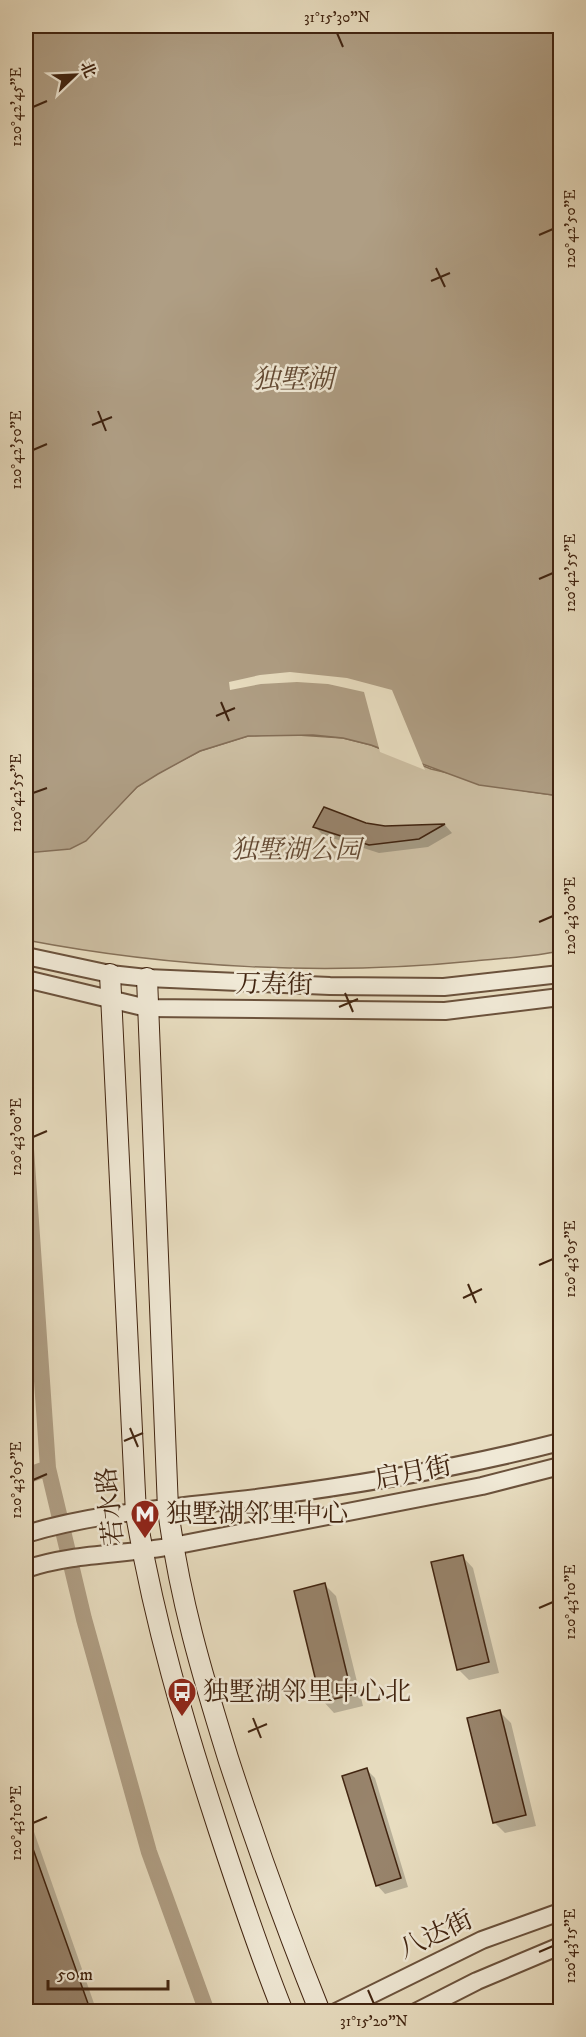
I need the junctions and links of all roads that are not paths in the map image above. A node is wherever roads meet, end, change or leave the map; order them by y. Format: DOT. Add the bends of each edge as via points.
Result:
graph roads {
  1 [pos="26,956"];
  2 [pos="110,974"];
  3 [pos="561,974"];
  4 [pos="147,978"];
  5 [pos="26,979"];
  6 [pos="561,996"];
  7 [pos="112,1001"];
  8 [pos="147,1008"];
  9 [pos="561,1443"];
  10 [pos="561,1466"];
  11 [pos="168,1509"];
  12 [pos="136,1514"];
  13 [pos="31,1532"];
  14 [pos="173,1546"];
  15 [pos="142,1552"];
  16 [pos="26,1569"];
  17 [pos="561,1912"];
  18 [pos="561,1946"];
  19 [pos="283,2012"];
  20 [pos="320,2012"];
  21 [pos="336,2012"];
  22 [pos="416,2012"];
  1 -- 2 [label="street, 万寿街"];
  2 -- 4 [label="street, 万寿街"];
  2 -- 7 [label="main road, 若水路"];
  3 -- 4 [label="street, 万寿街" via="444,987"];
  4 -- 8 [label="main road"];
  5 -- 7 [label="street, 万寿街"];
  6 -- 8 [label="street, 万寿街" via="445,1011"];
  7 -- 8 [label="street, 万寿街"];
  7 -- 12 [label="main road, 若水路"];
  8 -- 11 [label="main road"];
  9 -- 11 [label="street, 启月街" via="492,1460 312,1491"];
  10 -- 14 [label="street, 启月街" via="482,1486"];
  11 -- 12 [label="street, 启月街"];
  11 -- 14 [label="main road"];
  12 -- 13 [label="street, 启月街" via="87,1518"];
  12 -- 15 [label="main road, 若水路"];
  14 -- 15 [label="street, 启月街"];
  14 -- 20 [label="main road" via="194,1649 263,1866"];
  15 -- 16 [label="street, 启月街" via="97,1555"];
  15 -- 19 [label="main road, 若水路" via="182,1717"];
  17 -- 21 [label="street, 八达街" via="482,1940"];
  18 -- 22 [label="street"];
}
